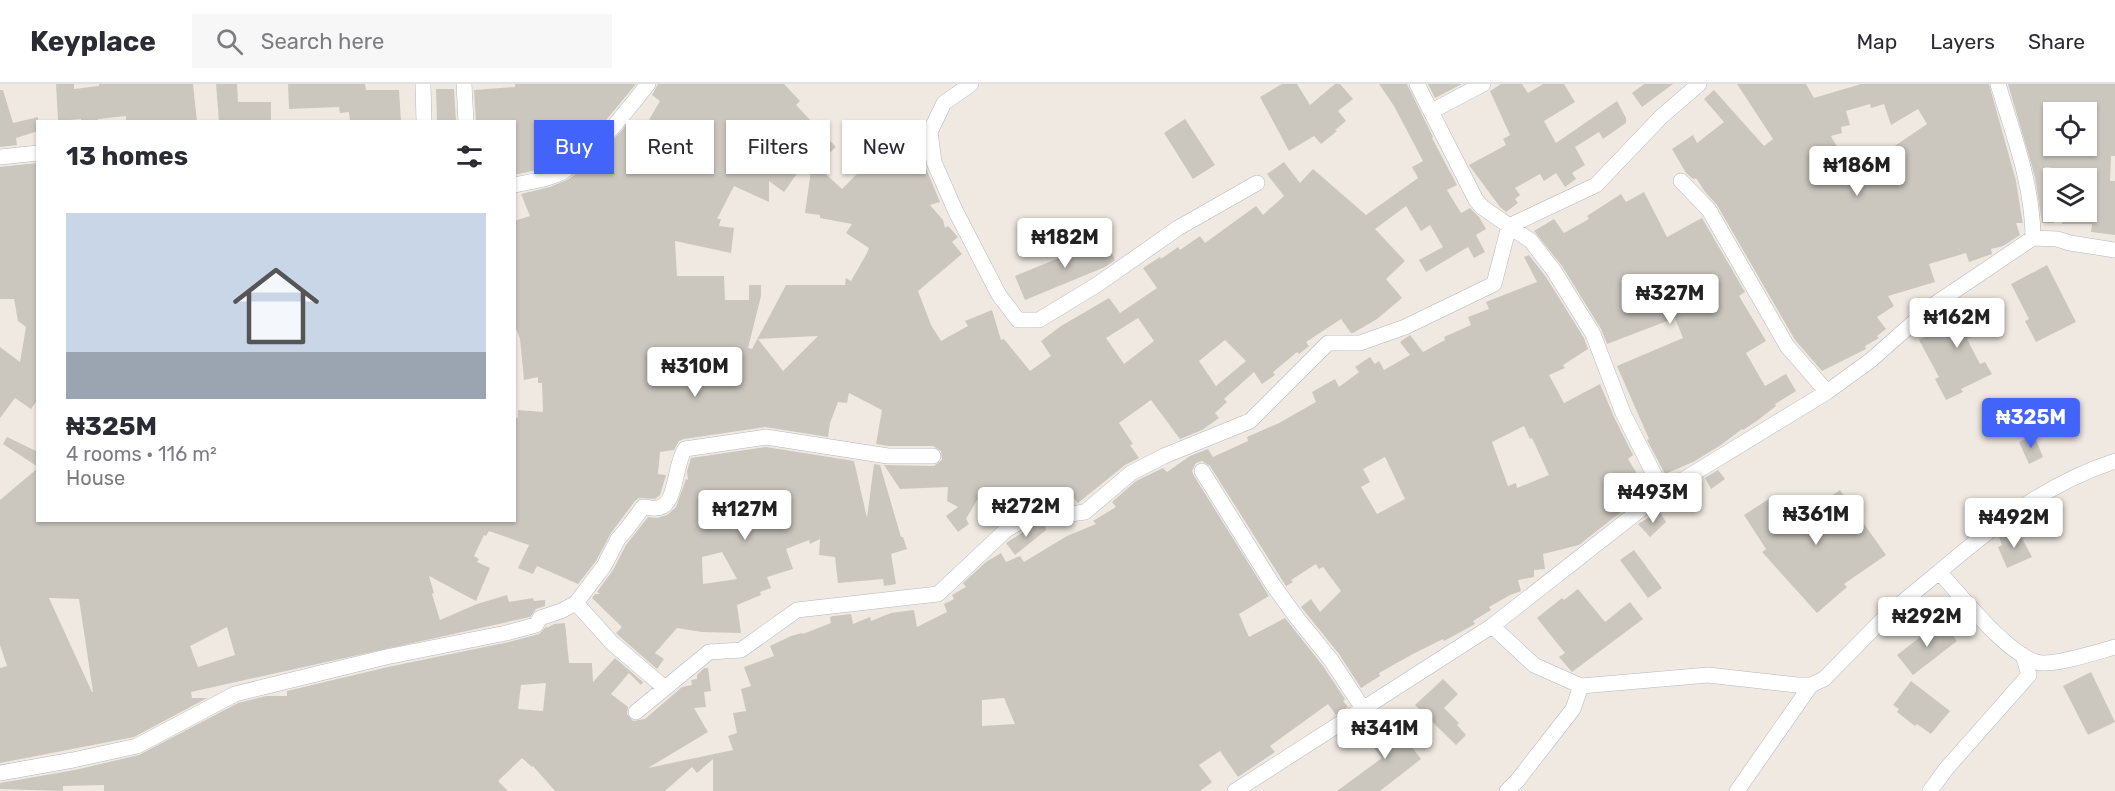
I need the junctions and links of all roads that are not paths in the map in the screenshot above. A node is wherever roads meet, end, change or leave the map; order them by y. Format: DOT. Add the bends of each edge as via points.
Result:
graph roads {
  1 [pos="423,84"];
  2 [pos="464,84"];
  3 [pos="648,84"];
  4 [pos="971,84"];
  5 [pos="1417,84"];
  6 [pos="1483,84"];
  7 [pos="1698,84"];
  8 [pos="1998,84"];
  9 [pos="1432,111"];
  10 [pos="424,120"];
  11 [pos="466,120"];
  12 [pos="36,153"];
  13 [pos="0,157"];
  14 [pos="1682,181"];
  15 [pos="1257,183"];
  16 [pos="516,184"];
  17 [pos="1509,226"];
  18 [pos="2033,238"];
  19 [pos="2115,250"];
  20 [pos="1827,392"];
  21 [pos="933,456"];
  22 [pos="2115,460"];
  23 [pos="1202,471"];
  24 [pos="1663,492"];
  25 [pos="1939,572"];
  26 [pos="576,603"];
  27 [pos="1492,626"];
  28 [pos="2115,647"];
  29 [pos="2023,655"];
  30 [pos="1811,685"];
  31 [pos="1581,686"];
  32 [pos="665,688"];
  33 [pos="1364,710"];
  34 [pos="636,712"];
  35 [pos="0,773"];
  36 [pos="1235,791"];
  37 [pos="1507,791"];
  38 [pos="1737,791"];
  39 [pos="1930,791"];
  1 -- 10 [label="street"];
  2 -- 11 [label="street"];
  3 -- 16 [label="street" via="587,154 562,172"];
  4 -- 15 [label="street" via="944,104 930,132 934,162 999,295 1018,320 1039,320 1178,228"];
  5 -- 9 [label="street"];
  6 -- 9 [label="street"];
  7 -- 17 [label="street" via="1660,117 1596,185"];
  8 -- 18 [label="street" via="2025,174"];
  9 -- 17 [label="street" via="1476,200"];
  12 -- 13 [label="street"];
  14 -- 20 [label="street" via="1709,210 1786,346"];
  17 -- 24 [label="street" via="1531,241 1593,334 1623,413"];
  17 -- 32 [label="street" via="1494,284 1405,327 1360,343 1328,343 1250,421 1131,473 1084,512 1056,516 1035,513 1006,530 938,594 796,610 741,650 709,652"];
  18 -- 19 [label="street"];
  18 -- 20 [label="street" via="1932,306 1872,360"];
  20 -- 24 [label="street"];
  21 -- 26 [label="street" via="888,456 766,437 685,449 671,500 666,506 643,507"];
  22 -- 25 [label="street" via="2027,502"];
  23 -- 33 [label="street" via="1274,585"];
  24 -- 27 [label="street"];
  25 -- 29 [label="street"];
  25 -- 30 [label="street" via="1888,614 1824,679"];
  26 -- 32 [label="street" via="612,643"];
  26 -- 35 [label="street" via="540,618 536,625 235,694 137,746"];
  27 -- 31 [label="street" via="1534,665"];
  27 -- 33 [label="street"];
  28 -- 29 [label="street" via="2041,663"];
  29 -- 39 [label="street" via="2029,675"];
  30 -- 31 [label="street" via="1708,675"];
  30 -- 38 [label="street"];
  31 -- 37 [label="street" via="1573,710"];
  32 -- 34 [label="street"];
  33 -- 36 [label="street"];
}
